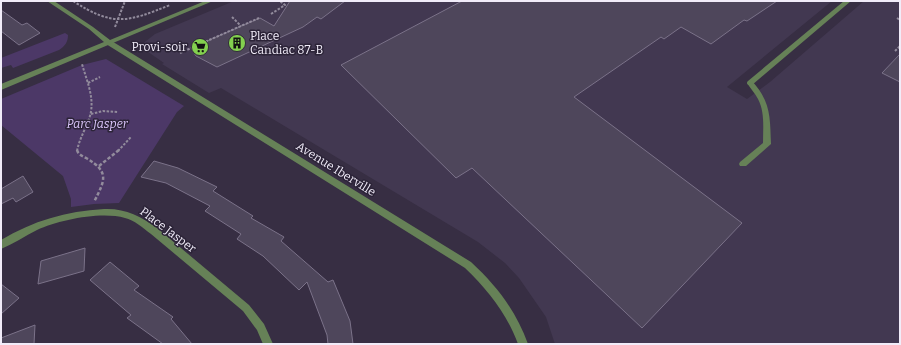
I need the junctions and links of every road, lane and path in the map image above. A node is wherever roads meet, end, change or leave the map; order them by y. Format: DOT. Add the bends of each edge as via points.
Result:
graph roads {
  1 [pos="50,1"];
  2 [pos="73,1"];
  3 [pos="125,1"];
  4 [pos="210,1"];
  5 [pos="283,1"];
  6 [pos="848,1"];
  7 [pos="287,2"];
  8 [pos="173,4"];
  9 [pos="271,14"];
  10 [pos="232,17"];
  11 [pos="259,18"];
  12 [pos="897,18"];
  13 [pos="118,20"];
  14 [pos="900,20"];
  15 [pos="241,26"];
  16 [pos="114,27"];
  17 [pos="108,42"];
  18 [pos="900,46"];
  19 [pos="895,51"];
  20 [pos="180,53"];
  21 [pos="82,63"];
  22 [pos="100,77"];
  23 [pos="88,83"];
  24 [pos="1,87"];
  25 [pos="90,92"];
  26 [pos="86,94"];
  27 [pos="118,112"];
  28 [pos="91,114"];
  29 [pos="131,137"];
  30 [pos="82,146"];
  31 [pos="77,147"];
  32 [pos="743,164"];
  33 [pos="99,166"];
  34 [pos="103,170"];
  35 [pos="99,172"];
  36 [pos="94,204"];
  37 [pos="1,245"];
  38 [pos="268,344"];
  39 [pos="523,344"];
  1 -- 17 [label="street, Avenue Iberville"];
  2 -- 13 [label="path" via="99,17"];
  3 -- 13 [label="path"];
  4 -- 17 [label="street"];
  5 -- 7 [label="path"];
  5 -- 9 [label="path" via="281,2 285,5"];
  6 -- 32 [label="street" via="750,83 762,97 764,104 767,144"];
  8 -- 13 [label="path" via="140,16"];
  10 -- 15 [label="path"];
  11 -- 15 [label="path"];
  12 -- 14 [label="path"];
  13 -- 16 [label="path"];
  15 -- 20 [label="path"];
  17 -- 24 [label="street"];
  17 -- 39 [label="street, Avenue Iberville" via="468,265 503,303 519,331"];
  18 -- 19 [label="path"];
  21 -- 23 [label="path"];
  22 -- 23 [label="path"];
  23 -- 25 [label="path"];
  25 -- 26 [label="path"];
  25 -- 28 [label="path"];
  27 -- 28 [label="path" via="103,111"];
  28 -- 31 [label="path"];
  29 -- 33 [label="path"];
  30 -- 31 [label="path"];
  31 -- 33 [label="path" via="77,152 81,156"];
  33 -- 34 [label="path"];
  34 -- 35 [label="path"];
  34 -- 36 [label="path" via="104,177"];
  37 -- 38 [label="street, Place Jasper" via="26,231 57,219 90,213 125,214 154,231 246,308 261,327"];
}
